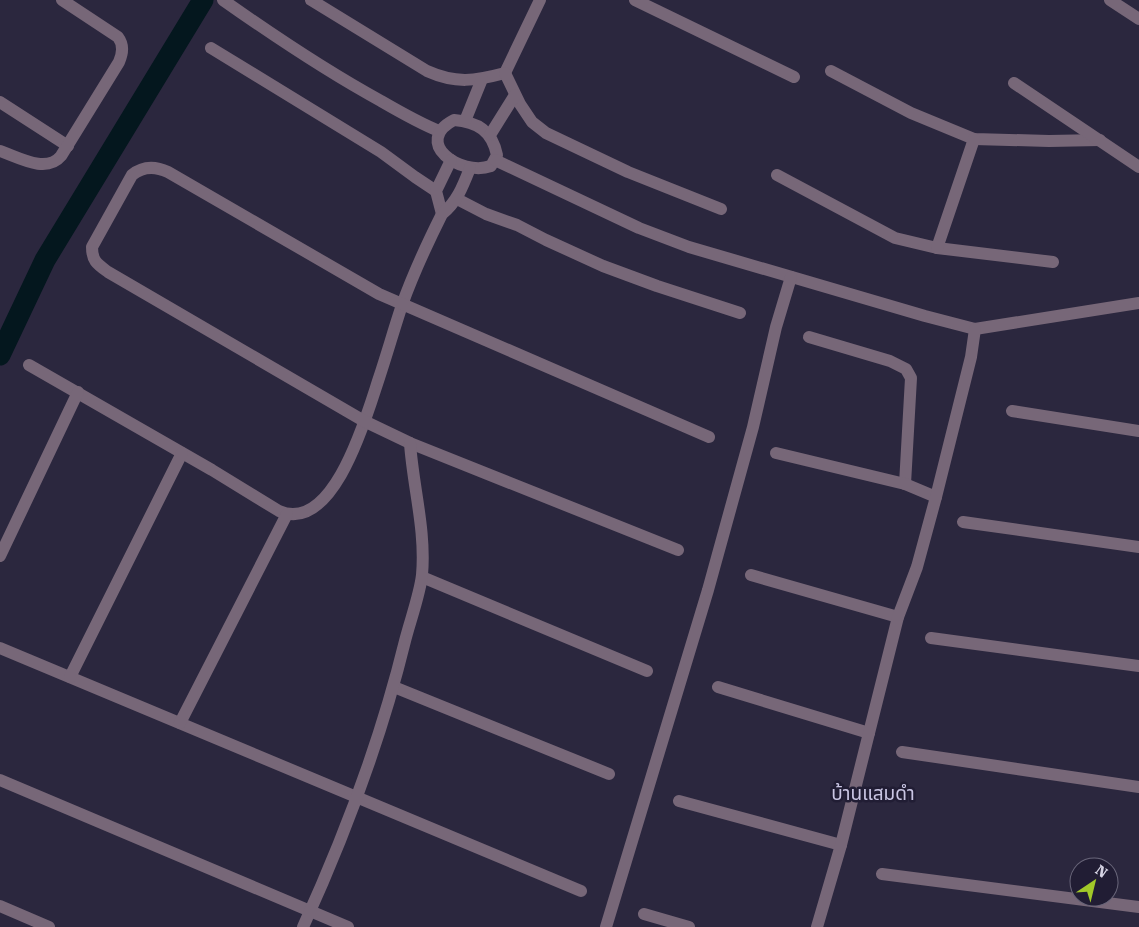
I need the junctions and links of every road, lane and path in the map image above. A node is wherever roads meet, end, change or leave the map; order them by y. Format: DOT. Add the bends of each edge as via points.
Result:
graph roads {
  1 [pos="62,0"];
  2 [pos="224,0"];
  3 [pos="312,0"];
  4 [pos="540,0"];
  5 [pos="634,0"];
  6 [pos="1110,0"];
  7 [pos="1139,19"];
  8 [pos="211,48"];
  9 [pos="831,71"];
  10 [pos="505,73"];
  11 [pos="794,77"];
  12 [pos="482,79"];
  13 [pos="1014,83"];
  14 [pos="515,96"];
  15 [pos="0,102"];
  16 [pos="465,121"];
  17 [pos="439,131"];
  18 [pos="490,135"];
  19 [pos="974,139"];
  20 [pos="1100,140"];
  21 [pos="68,146"];
  22 [pos="0,151"];
  23 [pos="451,160"];
  24 [pos="495,160"];
  25 [pos="1139,167"];
  26 [pos="470,168"];
  27 [pos="777,175"];
  28 [pos="436,190"];
  29 [pos="457,199"];
  30 [pos="721,209"];
  31 [pos="442,214"];
  32 [pos="937,248"];
  33 [pos="1053,262"];
  34 [pos="791,277"];
  35 [pos="1139,303"];
  36 [pos="403,304"];
  37 [pos="740,313"];
  38 [pos="975,329"];
  39 [pos="809,337"];
  40 [pos="29,365"];
  41 [pos="78,392"];
  42 [pos="1012,411"];
  43 [pos="364,421"];
  44 [pos="1139,431"];
  45 [pos="708,437"];
  46 [pos="410,442"];
  47 [pos="182,453"];
  48 [pos="776,453"];
  49 [pos="905,484"];
  50 [pos="936,497"];
  51 [pos="287,514"];
  52 [pos="963,522"];
  53 [pos="1139,547"];
  54 [pos="678,550"];
  55 [pos="0,556"];
  56 [pos="751,575"];
  57 [pos="422,577"];
  58 [pos="898,617"];
  59 [pos="931,638"];
  60 [pos="0,648"];
  61 [pos="1139,666"];
  62 [pos="647,671"];
  63 [pos="70,677"];
  64 [pos="718,687"];
  65 [pos="394,688"];
  66 [pos="180,723"];
  67 [pos="869,734"];
  68 [pos="902,752"];
  69 [pos="608,774"];
  70 [pos="0,780"];
  71 [pos="1139,787"];
  72 [pos="357,798"];
  73 [pos="679,801"];
  74 [pos="841,845"];
  75 [pos="882,874"];
  76 [pos="581,891"];
  77 [pos="0,906"];
  78 [pos="1139,907"];
  79 [pos="310,912"];
  80 [pos="644,914"];
  81 [pos="50,927"];
  82 [pos="303,927"];
  83 [pos="348,927"];
  84 [pos="606,927"];
  85 [pos="690,927"];
  86 [pos="818,927"];
  1 -- 21 [label="street" via="112,32 123,48 119,62"];
  2 -- 17 [label="street" via="288,46 365,93"];
  3 -- 12 [label="street" via="444,79"];
  4 -- 10 [label="street"];
  5 -- 11 [label="street"];
  6 -- 7 [label="street"];
  8 -- 28 [label="street" via="381,152"];
  9 -- 19 [label="street" via="911,113"];
  10 -- 12 [label="street"];
  10 -- 14 [label="street"];
  12 -- 16 [label="street"];
  13 -- 20 [label="street"];
  14 -- 18 [label="street"];
  14 -- 30 [label="street" via="532,122 546,133 628,172"];
  15 -- 21 [label="street"];
  16 -- 17 [label="street" via="454,120"];
  16 -- 18 [label="street"];
  17 -- 23 [label="street" via="437,141"];
  18 -- 24 [label="street" via="495,144"];
  19 -- 20 [label="street"];
  19 -- 32 [label="street"];
  20 -- 25 [label="street"];
  21 -- 22 [label="street" via="58,160 45,165"];
  23 -- 26 [label="street"];
  23 -- 28 [label="street"];
  24 -- 26 [label="street" via="484,169"];
  24 -- 34 [label="street" via="639,228 689,247"];
  26 -- 29 [label="street"];
  27 -- 32 [label="street" via="895,238"];
  28 -- 31 [label="street"];
  29 -- 31 [label="street"];
  29 -- 37 [label="street" via="602,266"];
  31 -- 36 [label="street"];
  32 -- 33 [label="street"];
  34 -- 38 [label="street"];
  34 -- 84 [label="street" via="708,590"];
  35 -- 38 [label="street"];
  36 -- 43 [label="street"];
  36 -- 43 [label="street" via="379,294 158,168 138,170 132,175 92,247 92,256 97,264 108,272"];
  36 -- 45 [label="street"];
  38 -- 50 [label="street"];
  39 -- 49 [label="street" via="890,361 906,370 911,378"];
  40 -- 41 [label="street"];
  41 -- 47 [label="street"];
  41 -- 55 [label="street"];
  42 -- 44 [label="street"];
  43 -- 46 [label="street"];
  43 -- 51 [label="street" via="344,470 331,490 302,514"];
  46 -- 54 [label="street"];
  46 -- 57 [label="street" via="423,541"];
  47 -- 51 [label="street"];
  47 -- 63 [label="street"];
  48 -- 49 [label="street"];
  49 -- 50 [label="street"];
  50 -- 58 [label="street" via="917,567"];
  51 -- 66 [label="street"];
  52 -- 53 [label="street"];
  56 -- 58 [label="street"];
  57 -- 62 [label="street"];
  57 -- 65 [label="street"];
  58 -- 67 [label="street"];
  59 -- 61 [label="street"];
  60 -- 63 [label="street"];
  63 -- 66 [label="street"];
  64 -- 67 [label="street"];
  65 -- 69 [label="street"];
  65 -- 72 [label="street"];
  66 -- 72 [label="street"];
  67 -- 74 [label="street"];
  68 -- 71 [label="street"];
  70 -- 79 [label="street"];
  72 -- 76 [label="street"];
  72 -- 79 [label="street"];
  73 -- 74 [label="street"];
  74 -- 86 [label="street"];
  75 -- 78 [label="street"];
  77 -- 81 [label="street"];
  79 -- 82 [label="street"];
  79 -- 83 [label="street"];
  80 -- 85 [label="street"];
}
